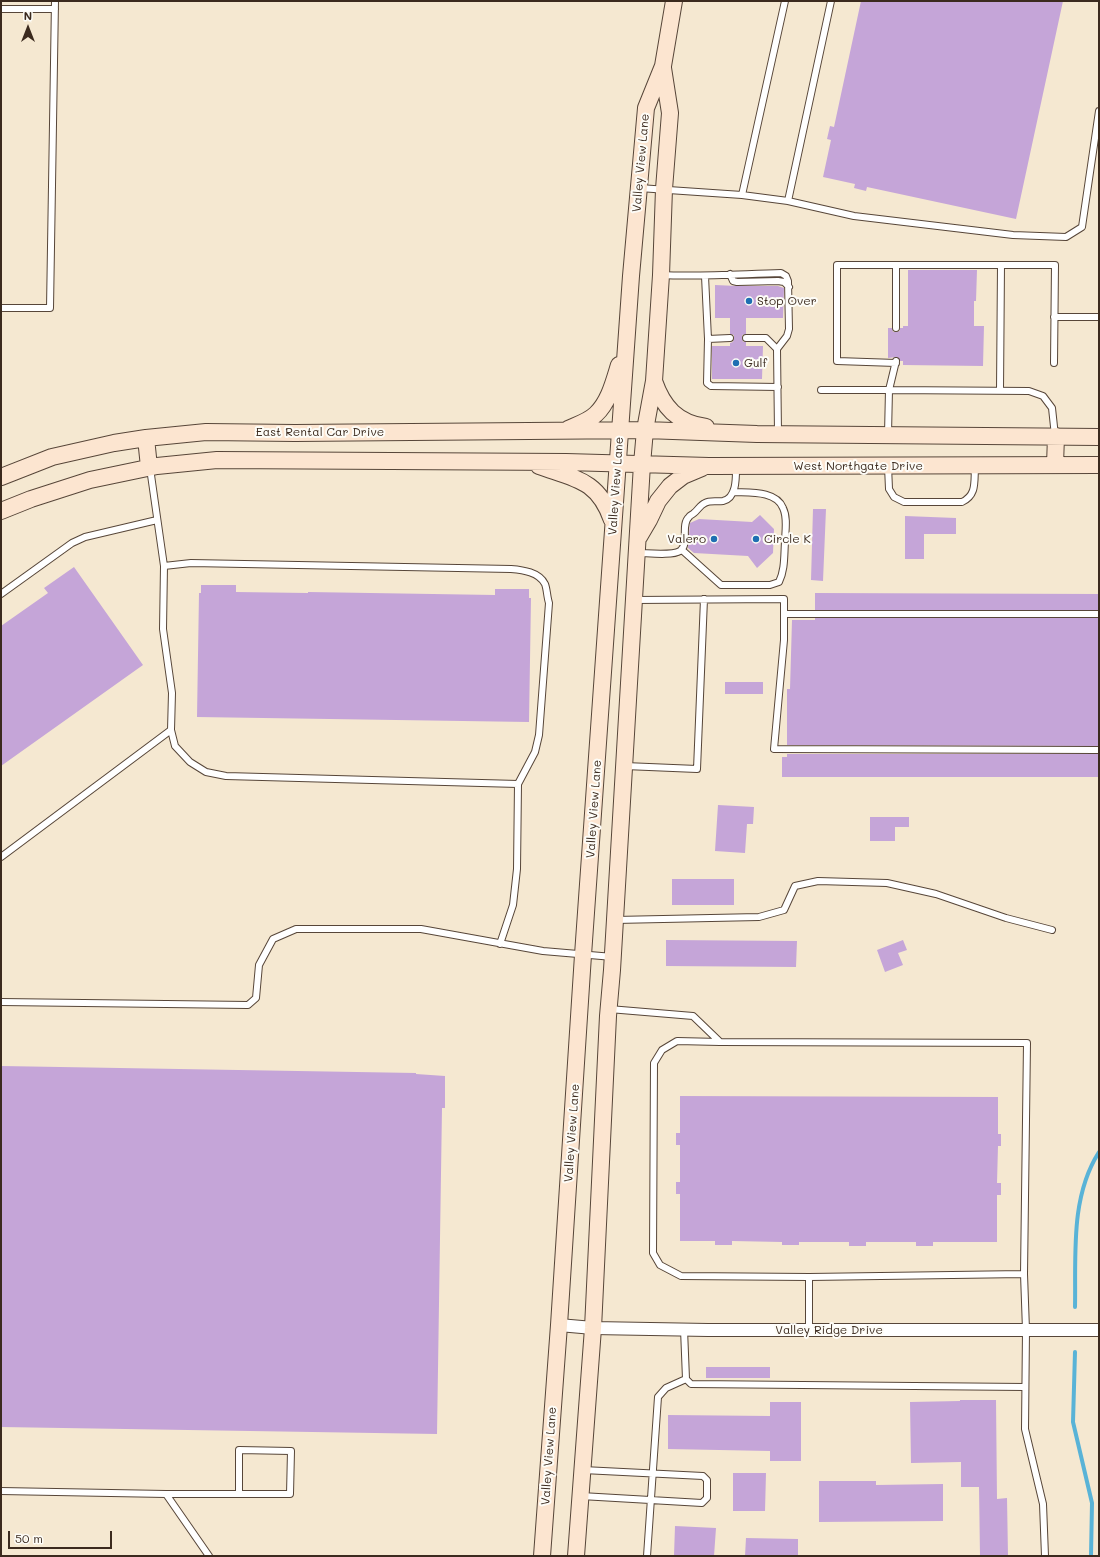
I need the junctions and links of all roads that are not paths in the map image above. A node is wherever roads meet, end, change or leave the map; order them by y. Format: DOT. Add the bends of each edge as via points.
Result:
graph roads {
  1 [pos="55,1"];
  2 [pos="674,1"];
  3 [pos="785,1"];
  4 [pos="831,1"];
  5 [pos="1,9"];
  6 [pos="55,9"];
  7 [pos="663,66"];
  8 [pos="1099,111"];
  9 [pos="639,188"];
  10 [pos="664,189"];
  11 [pos="742,195"];
  12 [pos="788,201"];
  13 [pos="1001,264"];
  14 [pos="896,265"];
  15 [pos="661,275"];
  16 [pos="705,276"];
  17 [pos="1,308"];
  18 [pos="1054,317"];
  19 [pos="1099,317"];
  20 [pos="896,328"];
  21 [pos="708,339"];
  22 [pos="627,340"];
  23 [pos="724,346"];
  24 [pos="751,346"];
  25 [pos="777,349"];
  26 [pos="1054,363"];
  27 [pos="725,379"];
  28 [pos="751,379"];
  29 [pos="654,381"];
  30 [pos="778,386"];
  31 [pos="725,387"];
  32 [pos="751,387"];
  33 [pos="820,390"];
  34 [pos="889,390"];
  35 [pos="1000,390"];
  36 [pos="620,430"];
  37 [pos="645,430"];
  38 [pos="563,431"];
  39 [pos="757,434"];
  40 [pos="778,435"];
  41 [pos="888,435"];
  42 [pos="1056,436"];
  43 [pos="1099,437"];
  44 [pos="146,438"];
  45 [pos="528,462"];
  46 [pos="617,464"];
  47 [pos="642,464"];
  48 [pos="975,465"];
  49 [pos="1055,465"];
  50 [pos="1099,465"];
  51 [pos="708,466"];
  52 [pos="736,466"];
  53 [pos="888,466"];
  54 [pos="149,467"];
  55 [pos="1,477"];
  56 [pos="732,492"];
  57 [pos="1,511"];
  58 [pos="157,520"];
  59 [pos="614,525"];
  60 [pos="638,546"];
  61 [pos="682,550"];
  62 [pos="164,566"];
  63 [pos="1,594"];
  64 [pos="704,599"];
  65 [pos="634,600"];
  66 [pos="784,614"];
  67 [pos="1099,614"];
  68 [pos="171,730"];
  69 [pos="1099,750"];
  70 [pos="624,766"];
  71 [pos="518,784"];
  72 [pos="1,857"];
  73 [pos="615,920"];
  74 [pos="1052,930"];
  75 [pos="500,944"];
  76 [pos="583,955"];
  77 [pos="613,957"];
  78 [pos="1,1002"];
  79 [pos="609,1009"];
  80 [pos="720,1042"];
  81 [pos="1024,1274"];
  82 [pos="809,1277"];
  83 [pos="559,1325"];
  84 [pos="593,1328"];
  85 [pos="684,1329"];
  86 [pos="809,1330"];
  87 [pos="1026,1330"];
  88 [pos="1099,1330"];
  89 [pos="686,1379"];
  90 [pos="1025,1387"];
  91 [pos="583,1470"];
  92 [pos="652,1474"];
  93 [pos="1,1491"];
  94 [pos="166,1494"];
  95 [pos="239,1494"];
  96 [pos="581,1496"];
  97 [pos="650,1500"];
  98 [pos="209,1556"];
  99 [pos="542,1556"];
  100 [pos="576,1556"];
  101 [pos="647,1556"];
  102 [pos="1045,1556"];
  1 -- 6 [label="lane"];
  2 -- 7 [label="main road, Valley View Lane"];
  3 -- 11 [label="lane"];
  4 -- 12 [label="lane"];
  5 -- 6 [label="lane"];
  6 -- 17 [label="lane" via="50,308"];
  7 -- 9 [label="main road, Valley View Lane" via="646,108"];
  7 -- 10 [label="main road, Valley View Lane" via="670,113"];
  8 -- 12 [label="lane" via="1082,227 1066,237 1013,235 854,216"];
  9 -- 10 [label="lane"];
  9 -- 22 [label="main road, Valley View Lane"];
  10 -- 11 [label="lane"];
  10 -- 15 [label="main road, Valley View Lane"];
  11 -- 12 [label="lane"];
  13 -- 14 [label="lane"];
  13 -- 18 [label="lane" via="1055,264"];
  13 -- 35 [label="lane"];
  14 -- 20 [label="lane"];
  14 -- 34 [label="lane" via="838,265 838,361 896,362"];
  15 -- 16 [label="lane"];
  15 -- 29 [label="main road, Valley View Lane"];
  16 -- 21 [label="lane"];
  16 -- 25 [label="lane" via="780,273 786,276 790,329"];
  18 -- 19 [label="lane"];
  18 -- 26 [label="lane"];
  21 -- 23 [label="lane" via="727,338"];
  21 -- 31 [label="lane" via="707,383 711,386"];
  22 -- 36 [label="main road, Valley View Lane"];
  22 -- 38 [label="main road" via="613,382 596,415"];
  24 -- 25 [label="lane" via="749,338 766,338"];
  25 -- 30 [label="lane"];
  27 -- 31 [label="lane"];
  28 -- 32 [label="lane"];
  29 -- 37 [label="main road, Valley View Lane"];
  29 -- 39 [label="main road" via="660,398 680,418 696,426"];
  30 -- 32 [label="lane"];
  30 -- 40 [label="lane"];
  31 -- 32 [label="lane"];
  33 -- 34 [label="lane"];
  34 -- 35 [label="lane"];
  34 -- 41 [label="lane"];
  35 -- 42 [label="lane" via="1029,391 1043,396 1052,408"];
  36 -- 37 [label="main road, East Rental Car Drive"];
  36 -- 38 [label="main road, East Rental Car Drive"];
  36 -- 46 [label="main road, Valley View Lane"];
  37 -- 39 [label="main road"];
  37 -- 47 [label="main road, Valley View Lane"];
  38 -- 44 [label="main road, East Rental Car Drive" via="206,432"];
  39 -- 40 [label="main road"];
  40 -- 41 [label="main road"];
  41 -- 42 [label="main road"];
  42 -- 43 [label="main road"];
  42 -- 49 [label="main road"];
  44 -- 54 [label="main road"];
  44 -- 55 [label="main road, East Rental Car Drive" via="52,458"];
  45 -- 46 [label="main road"];
  45 -- 54 [label="main road" via="217,460"];
  45 -- 59 [label="main road" via="588,484 602,498"];
  46 -- 47 [label="main road, West Northgate Drive"];
  46 -- 59 [label="main road, Valley View Lane"];
  47 -- 51 [label="main road, West Northgate Drive"];
  47 -- 60 [label="main road, Valley View Lane"];
  48 -- 49 [label="main road, West Northgate Drive"];
  48 -- 53 [label="main road, West Northgate Drive"];
  48 -- 53 [label="lane" via="973,491 968,499 962,502 904,502 894,497 889,489"];
  49 -- 50 [label="main road, West Northgate Drive"];
  51 -- 52 [label="main road, West Northgate Drive"];
  51 -- 60 [label="main road" via="683,476 670,486 658,501"];
  52 -- 53 [label="main road, West Northgate Drive"];
  52 -- 56 [label="lane" via="736,482"];
  54 -- 57 [label="main road" via="90,480"];
  54 -- 58 [label="lane"];
  56 -- 61 [label="lane" via="724,501 702,504 688,517"];
  56 -- 61 [label="lane" via="766,495 776,499 784,509 786,519 783,573 779,582 770,585 721,585"];
  58 -- 62 [label="lane"];
  58 -- 63 [label="lane" via="85,538 72,544"];
  59 -- 76 [label="main road, Valley View Lane"];
  60 -- 61 [label="lane" via="675,554"];
  60 -- 65 [label="main road, Valley View Lane"];
  62 -- 68 [label="lane" via="164,629 172,692"];
  62 -- 71 [label="lane" via="191,563 503,568 535,574 545,584 549,603 539,735 535,752"];
  64 -- 65 [label="lane"];
  64 -- 66 [label="lane" via="784,599"];
  64 -- 70 [label="lane" via="697,769"];
  65 -- 70 [label="main road, Valley View Lane"];
  66 -- 67 [label="lane"];
  66 -- 69 [label="lane" via="774,749"];
  68 -- 71 [label="lane" via="175,746 190,762 206,772 226,776"];
  68 -- 72 [label="lane"];
  70 -- 73 [label="main road, Valley View Lane"];
  71 -- 75 [label="lane" via="514,905"];
  73 -- 74 [label="lane" via="759,917 784,910 795,886 818,881 887,883 936,894 1006,918"];
  73 -- 77 [label="main road, Valley View Lane"];
  75 -- 76 [label="lane"];
  75 -- 78 [label="lane" via="421,929 296,929 273,939 259,965 256,998 248,1005"];
  76 -- 77 [label="lane"];
  76 -- 83 [label="main road, Valley View Lane"];
  77 -- 79 [label="main road, Valley View Lane"];
  79 -- 80 [label="lane" via="693,1016"];
  79 -- 84 [label="main road, Valley View Lane"];
  80 -- 81 [label="lane" via="1028,1043"];
  80 -- 82 [label="lane" via="677,1041 662,1050 654,1063 653,1254 660,1265 681,1276"];
  81 -- 82 [label="lane"];
  81 -- 87 [label="lane"];
  82 -- 86 [label="lane"];
  83 -- 84 [label="street, Valley Ridge Drive"];
  83 -- 99 [label="main road, Valley View Lane"];
  84 -- 85 [label="street, Valley Ridge Drive"];
  84 -- 91 [label="main road, Valley View Lane"];
  85 -- 86 [label="street, Valley Ridge Drive"];
  85 -- 89 [label="lane"];
  86 -- 87 [label="street, Valley Ridge Drive"];
  87 -- 88 [label="street, Valley Ridge Drive"];
  87 -- 90 [label="lane"];
  89 -- 90 [label="lane" via="691,1384"];
  89 -- 92 [label="lane" via="666,1388 658,1398"];
  90 -- 102 [label="lane" via="1025,1429 1043,1504"];
  91 -- 92 [label="lane"];
  91 -- 96 [label="main road, Valley View Lane"];
  92 -- 97 [label="lane"];
  92 -- 97 [label="lane" via="703,1476 707,1480 707,1498 702,1503"];
  93 -- 94 [label="lane"];
  94 -- 95 [label="lane"];
  94 -- 98 [label="lane"];
  95 -- 95 [label="lane" via="290,1494 291,1451 239,1450"];
  96 -- 97 [label="lane"];
  96 -- 100 [label="main road, Valley View Lane"];
  97 -- 101 [label="lane"];
}
